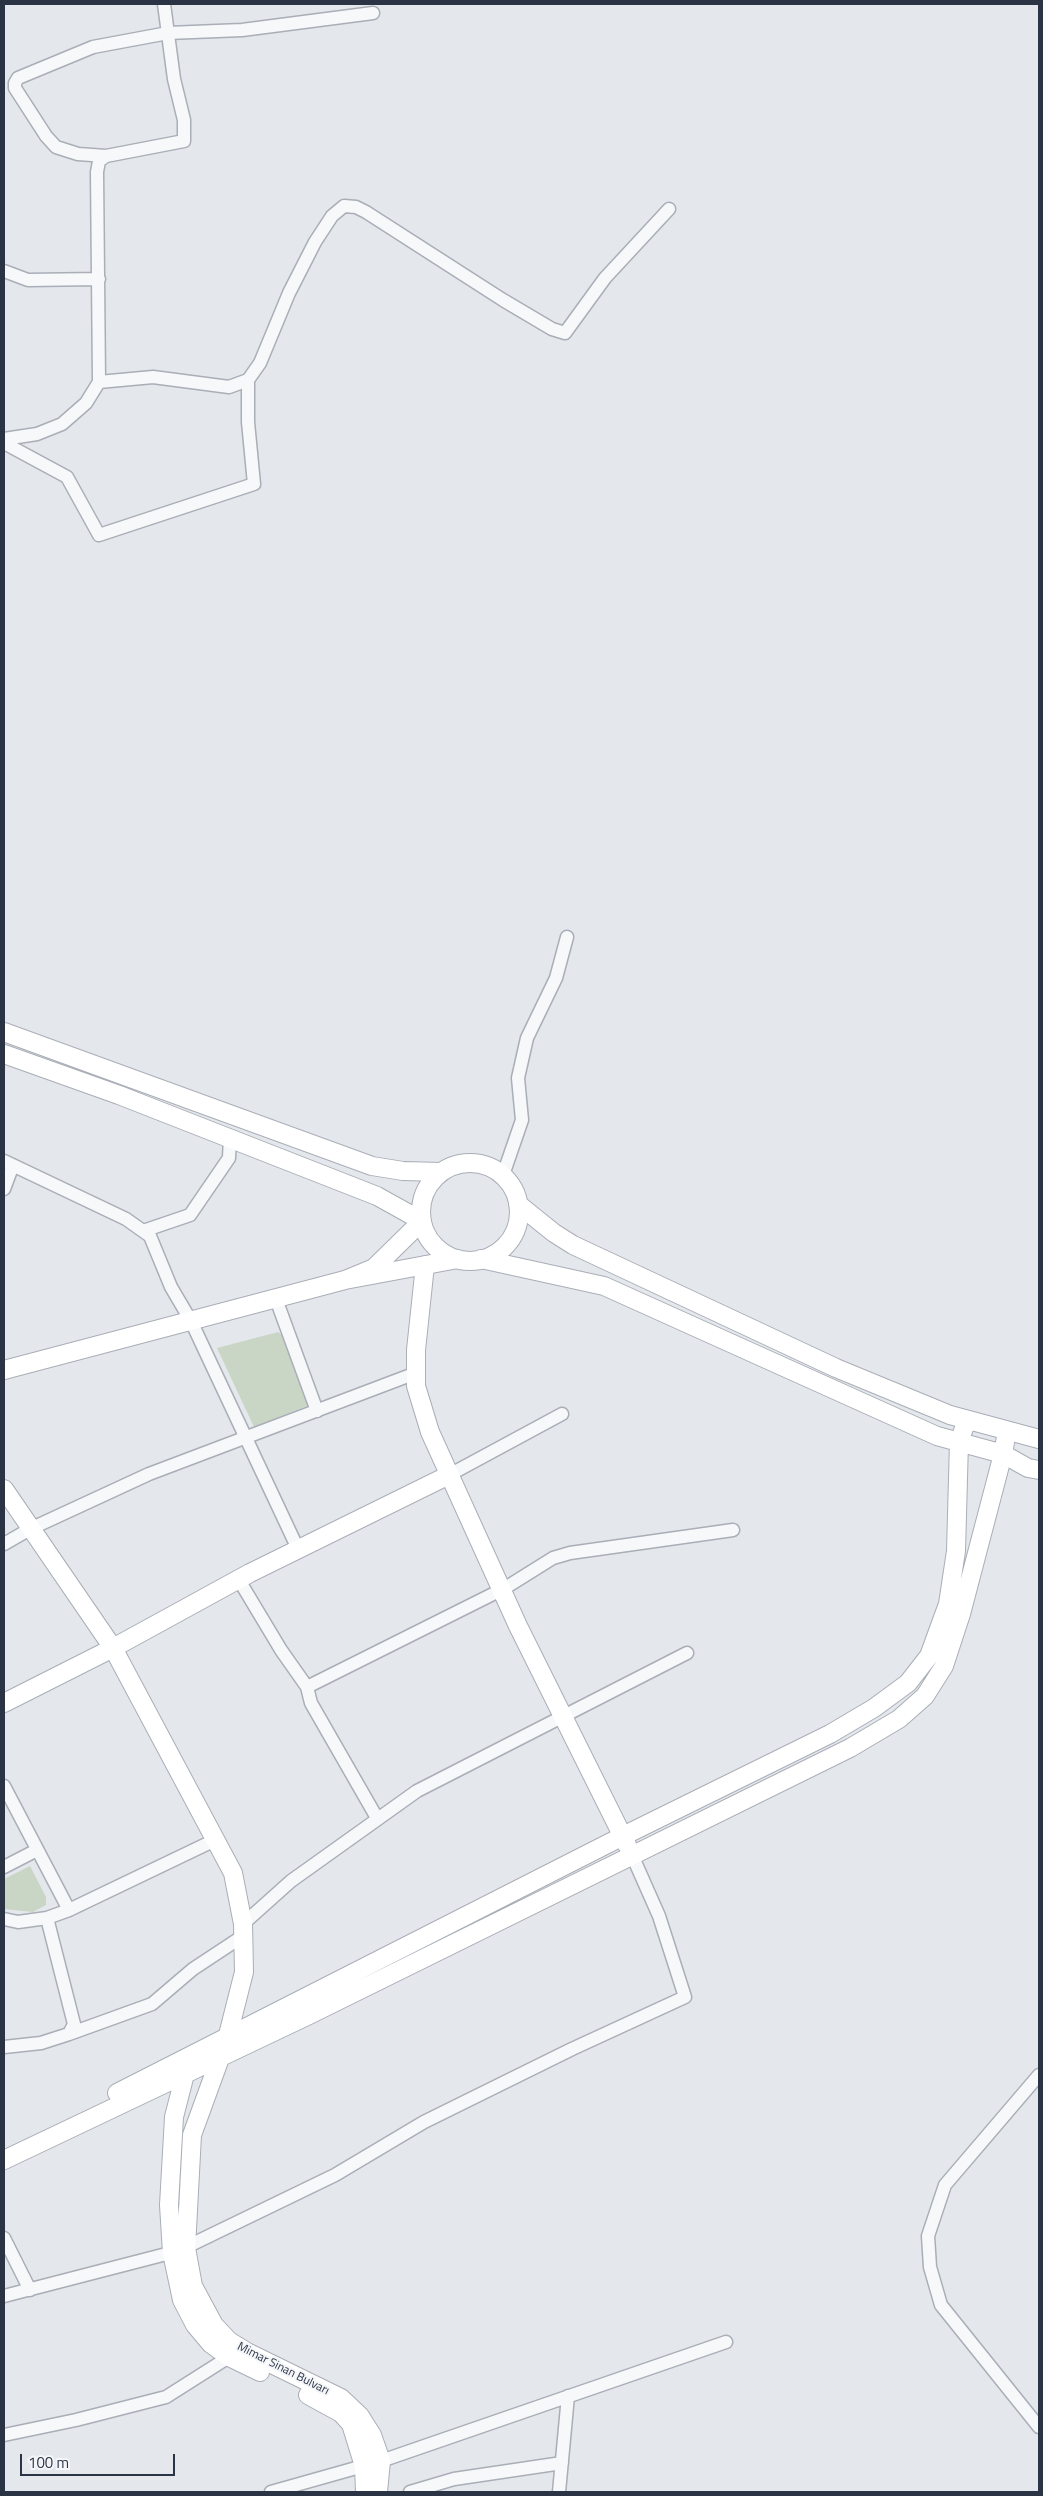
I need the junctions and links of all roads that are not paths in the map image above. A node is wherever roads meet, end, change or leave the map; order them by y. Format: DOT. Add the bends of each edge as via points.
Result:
graph roads {
  1 [pos="164,4"];
  2 [pos="374,13"];
  3 [pos="168,33"];
  4 [pos="106,156"];
  5 [pos="669,209"];
  6 [pos="4,271"];
  7 [pos="99,279"];
  8 [pos="248,380"];
  9 [pos="99,382"];
  10 [pos="4,441"];
  11 [pos="567,937"];
  12 [pos="4,1032"];
  13 [pos="4,1054"];
  14 [pos="230,1137"];
  15 [pos="9,1163"];
  16 [pos="440,1172"];
  17 [pos="503,1175"];
  18 [pos="4,1189"];
  19 [pos="518,1204"];
  20 [pos="422,1221"];
  21 [pos="142,1231"];
  22 [pos="458,1259"];
  23 [pos="481,1259"];
  24 [pos="425,1265"];
  25 [pos="345,1280"];
  26 [pos="276,1299"];
  27 [pos="191,1321"];
  28 [pos="4,1370"];
  29 [pos="416,1374"];
  30 [pos="316,1411"];
  31 [pos="562,1414"];
  32 [pos="967,1420"];
  33 [pos="1006,1432"];
  34 [pos="247,1437"];
  35 [pos="1039,1439"];
  36 [pos="960,1442"];
  37 [pos="1003,1454"];
  38 [pos="1039,1470"];
  39 [pos="449,1475"];
  40 [pos="4,1489"];
  41 [pos="30,1529"];
  42 [pos="734,1530"];
  43 [pos="4,1544"];
  44 [pos="298,1550"];
  45 [pos="239,1580"];
  46 [pos="501,1590"];
  47 [pos="113,1648"];
  48 [pos="687,1653"];
  49 [pos="307,1688"];
  50 [pos="4,1702"];
  51 [pos="564,1715"];
  52 [pos="4,1786"];
  53 [pos="377,1818"];
  54 [pos="624,1836"];
  55 [pos="215,1840"];
  56 [pos="37,1850"];
  57 [pos="632,1855"];
  58 [pos="4,1867"];
  59 [pos="69,1910"];
  60 [pos="47,1918"];
  61 [pos="4,1919"];
  62 [pos="243,1930"];
  63 [pos="69,2034"];
  64 [pos="227,2038"];
  65 [pos="4,2047"];
  66 [pos="200,2052"];
  67 [pos="217,2059"];
  68 [pos="185,2074"];
  69 [pos="1039,2074"];
  70 [pos="4,2148"];
  71 [pos="4,2160"];
  72 [pos="4,2238"];
  73 [pos="179,2250"];
  74 [pos="30,2290"];
  75 [pos="4,2296"];
  76 [pos="726,2342"];
  77 [pos="229,2357"];
  78 [pos="568,2396"];
  79 [pos="1039,2427"];
  80 [pos="4,2435"];
  81 [pos="562,2463"];
  82 [pos="373,2464"];
  83 [pos="271,2492"];
  84 [pos="365,2492"];
  85 [pos="378,2492"];
  86 [pos="410,2492"];
  87 [pos="559,2492"];
  1 -- 3 [label="street"];
  2 -- 3 [label="street" via="242,30"];
  3 -- 4 [label="street" via="184,120 184,141"];
  3 -- 4 [label="street" via="93,46 18,78 15,83 23,102 56,147 78,154"];
  4 -- 7 [label="street" via="99,161 97,172"];
  5 -- 8 [label="street" via="605,278 565,332 552,329 503,300 366,212 344,206 332,216 315,242 260,363"];
  6 -- 7 [label="street" via="28,280"];
  7 -- 9 [label="street"];
  8 -- 9 [label="street" via="229,387 153,377"];
  8 -- 10 [label="street" via="254,484 99,535 67,478"];
  9 -- 10 [label="street" via="86,403 62,424 37,434"];
  11 -- 17 [label="street" via="556,978 527,1038 518,1078 522,1120"];
  12 -- 16 [label="main road" via="372,1166"];
  13 -- 14 [label="main road"];
  14 -- 20 [label="main road" via="377,1196"];
  14 -- 21 [label="street" via="229,1158 190,1215"];
  15 -- 18 [label="street"];
  15 -- 21 [label="street" via="126,1219"];
  16 -- 17 [label="main road" via="456,1164 472,1162"];
  16 -- 20 [label="main road" via="422,1198"];
  17 -- 19 [label="main road" via="513,1188"];
  19 -- 23 [label="main road" via="518,1220 512,1236 502,1248"];
  19 -- 32 [label="main road" via="554,1233 602,1260 836,1368"];
  20 -- 22 [label="main road" via="431,1243"];
  20 -- 25 [label="main road" via="374,1268"];
  21 -- 27 [label="street" via="150,1236 171,1287"];
  22 -- 23 [label="main road"];
  22 -- 24 [label="main road"];
  23 -- 36 [label="main road" via="604,1286 878,1411"];
  24 -- 25 [label="main road"];
  24 -- 29 [label="main road"];
  25 -- 26 [label="main road"];
  26 -- 27 [label="main road"];
  26 -- 30 [label="street"];
  27 -- 28 [label="main road"];
  27 -- 34 [label="street"];
  29 -- 30 [label="street"];
  29 -- 39 [label="main road" via="416,1386 430,1432"];
  30 -- 34 [label="street"];
  31 -- 39 [label="street"];
  32 -- 33 [label="main road"];
  32 -- 36 [label="main road"];
  33 -- 35 [label="main road"];
  33 -- 37 [label="main road"];
  34 -- 41 [label="street" via="149,1474"];
  34 -- 44 [label="street"];
  36 -- 37 [label="main road"];
  36 -- 54 [label="main road" via="956,1551 948,1604 929,1656 908,1683 830,1734"];
  37 -- 38 [label="main road" via="1028,1468"];
  37 -- 57 [label="main road" via="961,1614 944,1666 925,1696 899,1719 850,1748"];
  39 -- 44 [label="main road"];
  39 -- 46 [label="main road"];
  40 -- 41 [label="main road, Mimar Sinan Bulvarı"];
  41 -- 43 [label="street"];
  41 -- 47 [label="main road, Mimar Sinan Bulvarı"];
  42 -- 46 [label="street" via="570,1553 553,1558"];
  44 -- 45 [label="main road"];
  45 -- 47 [label="main road"];
  45 -- 49 [label="street" via="280,1650"];
  46 -- 49 [label="street"];
  46 -- 51 [label="main road"];
  47 -- 50 [label="main road"];
  47 -- 55 [label="main road, Mimar Sinan Bulvarı"];
  48 -- 51 [label="street"];
  49 -- 53 [label="street" via="311,1703"];
  51 -- 53 [label="street" via="417,1791"];
  51 -- 54 [label="main road"];
  52 -- 56 [label="street"];
  53 -- 62 [label="street" via="291,1881"];
  54 -- 57 [label="main road"];
  54 -- 64 [label="main road"];
  55 -- 59 [label="street"];
  55 -- 62 [label="main road, Mimar Sinan Bulvarı" via="233,1872"];
  56 -- 58 [label="street"];
  56 -- 59 [label="street"];
  57 -- 67 [label="main road"];
  57 -- 73 [label="street" via="659,1916 685,1997 424,2122 335,2174"];
  59 -- 60 [label="street"];
  60 -- 61 [label="street" via="18,1922"];
  60 -- 63 [label="street" via="74,2024"];
  62 -- 63 [label="street" via="152,2004"];
  62 -- 64 [label="main road, Mimar Sinan Bulvarı" via="244,1972"];
  63 -- 65 [label="street" via="41,2043"];
  64 -- 66 [label="main road"];
  64 -- 67 [label="main road, Mimar Sinan Bulvarı"];
  66 -- 68 [label="main road, Mimar Sinan Bulvarı"];
  66 -- 70 [label="main road"];
  67 -- 68 [label="main road"];
  67 -- 73 [label="main road, Mimar Sinan Bulvarı" via="192,2135"];
  68 -- 71 [label="main road"];
  68 -- 73 [label="main road, Mimar Sinan Bulvarı" via="174,2117 168,2205"];
  69 -- 79 [label="street" via="945,2185 928,2236 930,2268 940,2305"];
  72 -- 74 [label="street"];
  73 -- 74 [label="street"];
  73 -- 77 [label="main road, Mimar Sinan Bulvarı" via="182,2300 195,2325 211,2344"];
  73 -- 82 [label="main road, Mimar Sinan Bulvarı" via="214,2326 247,2352 341,2398 360,2416 372,2435"];
  74 -- 75 [label="street"];
  76 -- 78 [label="street"];
  77 -- 80 [label="street" via="166,2398"];
  77 -- 82 [label="main road, Mimar Sinan Bulvarı" via="341,2413 351,2424"];
  78 -- 81 [label="street"];
  78 -- 82 [label="street"];
  81 -- 86 [label="street" via="454,2479"];
  81 -- 87 [label="street"];
  82 -- 83 [label="street"];
  82 -- 84 [label="main road, Mimar Sinan Bulvarı"];
  82 -- 85 [label="main road, Mimar Sinan Bulvarı"];
}
